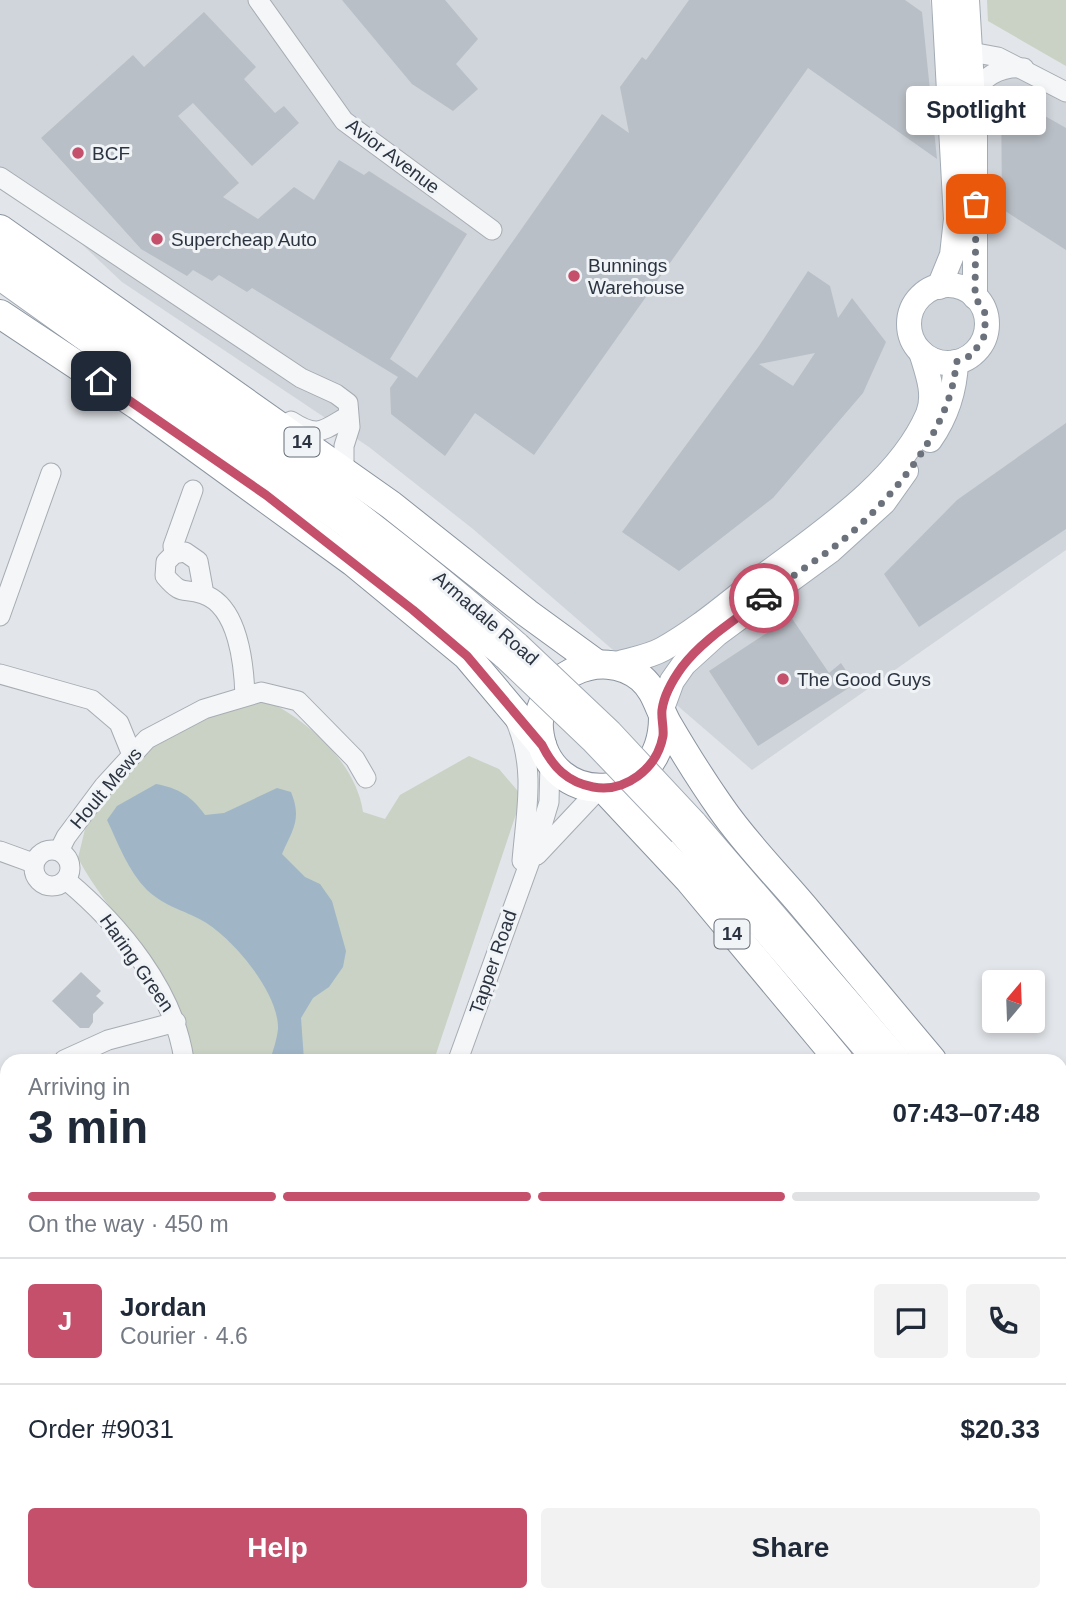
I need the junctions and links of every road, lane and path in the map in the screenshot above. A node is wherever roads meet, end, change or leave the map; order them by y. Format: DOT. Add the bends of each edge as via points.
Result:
graph roads {
  1 [pos="258,0"];
  2 [pos="944,0"];
  3 [pos="967,0"];
  4 [pos="971,51"];
  5 [pos="1025,69"];
  6 [pos="948,79"];
  7 [pos="1066,92"];
  8 [pos="972,95"];
  9 [pos="0,177"];
  10 [pos="0,229"];
  11 [pos="492,230"];
  12 [pos="0,257"];
  13 [pos="0,278"];
  14 [pos="939,287"];
  15 [pos="975,297"];
  16 [pos="0,314"];
  17 [pos="921,352"];
  18 [pos="956,362"];
  19 [pos="251,407"];
  20 [pos="348,415"];
  21 [pos="344,471"];
  22 [pos="51,473"];
  23 [pos="193,490"];
  24 [pos="174,554"];
  25 [pos="204,594"];
  26 [pos="0,616"];
  27 [pos="512,651"];
  28 [pos="605,665"];
  29 [pos="0,674"];
  30 [pos="245,696"];
  31 [pos="512,712"];
  32 [pos="662,714"];
  33 [pos="546,753"];
  34 [pos="132,755"];
  35 [pos="366,778"];
  36 [pos="601,788"];
  37 [pos="687,827"];
  38 [pos="0,851"];
  39 [pos="60,851"];
  40 [pos="33,863"];
  41 [pos="529,863"];
  42 [pos="66,880"];
  43 [pos="520,887"];
  44 [pos="176,1022"];
  45 [pos="77,1054"];
  46 [pos="183,1054"];
  47 [pos="460,1054"];
  48 [pos="834,1054"];
  49 [pos="870,1054"];
  50 [pos="894,1054"];
  51 [pos="927,1054"];
  1 -- 11 [label="street, Avior Avenue" via="344,121"];
  2 -- 6 [label="main road"];
  3 -- 4 [label="main road"];
  4 -- 5 [label="street"];
  4 -- 6 [label="street"];
  4 -- 8 [label="main road"];
  5 -- 7 [label="street"];
  5 -- 8 [label="street" via="993,73"];
  6 -- 14 [label="main road" via="955,237"];
  8 -- 15 [label="main road"];
  9 -- 20 [label="street" via="301,378 336,394 348,403"];
  10 -- 19 [label="highway, Armadale Road / 14"];
  12 -- 27 [label="main road, Armadale Road" via="358,512 430,568"];
  13 -- 27 [label="main road, Armadale Road" via="347,526"];
  14 -- 15 [label="main road" via="958,287"];
  14 -- 17 [label="main road" via="923,294 910,316 913,342"];
  15 -- 18 [label="main road" via="985,313 985,335 972,355"];
  16 -- 31 [label="highway, 14" via="137,405 354,562 467,656"];
  17 -- 18 [label="main road" via="932,359"];
  17 -- 28 [label="main road" via="931,385 929,413 877,484 708,620 661,650"];
  18 -- 32 [label="main road" via="955,382 938,429 884,502 830,551 717,634 684,664 672,681"];
  19 -- 20 [label="street" via="282,415 308,432 324,431"];
  19 -- 21 [label="highway, Armadale Road / 14"];
  20 -- 21 [label="street"];
  21 -- 28 [label="highway, Armadale Road / 14" via="527,614"];
  22 -- 26 [label="street"];
  23 -- 24 [label="street"];
  24 -- 25 [label="street" via="185,552 198,561"];
  24 -- 25 [label="street" via="166,562 165,576 188,594"];
  25 -- 30 [label="street" via="228,614 243,661"];
  27 -- 37 [label="main road, Armadale Road, bridge" via="592,740"];
  28 -- 32 [label="highway, 14" via="640,678 651,688"];
  28 -- 33 [label="highway" via="579,668 550,691 539,726"];
  29 -- 34 [label="street" via="92,700 119,723"];
  30 -- 34 [label="street, Hoult Mews" via="204,709 147,739"];
  30 -- 35 [label="street, Hoult Mews" via="261,692 298,701 355,759"];
  31 -- 33 [label="highway, 14"];
  31 -- 43 [label="street" via="529,768"];
  32 -- 36 [label="highway" via="663,734 648,767 635,779"];
  32 -- 51 [label="highway" via="722,810"];
  33 -- 36 [label="highway, 14" via="564,776"];
  33 -- 41 [label="street, Tapper Road" via="549,802"];
  34 -- 39 [label="street, Hoult Mews" via="66,837"];
  36 -- 41 [label="street, Tapper Road"];
  36 -- 48 [label="highway, 14" via="646,831"];
  37 -- 49 [label="main road, Armadale Road"];
  37 -- 50 [label="main road, Armadale Road"];
  38 -- 40 [label="street"];
  39 -- 40 [label="street" via="39,854"];
  39 -- 42 [label="street" via="68,860"];
  40 -- 42 [label="street" via="35,877 45,886"];
  41 -- 43 [label="street, Tapper Road"];
  42 -- 44 [label="street, Haring Green" via="95,904 132,950"];
  43 -- 47 [label="street, Tapper Road"];
  44 -- 45 [label="street" via="108,1040"];
  44 -- 46 [label="street, Haring Green"];
}
